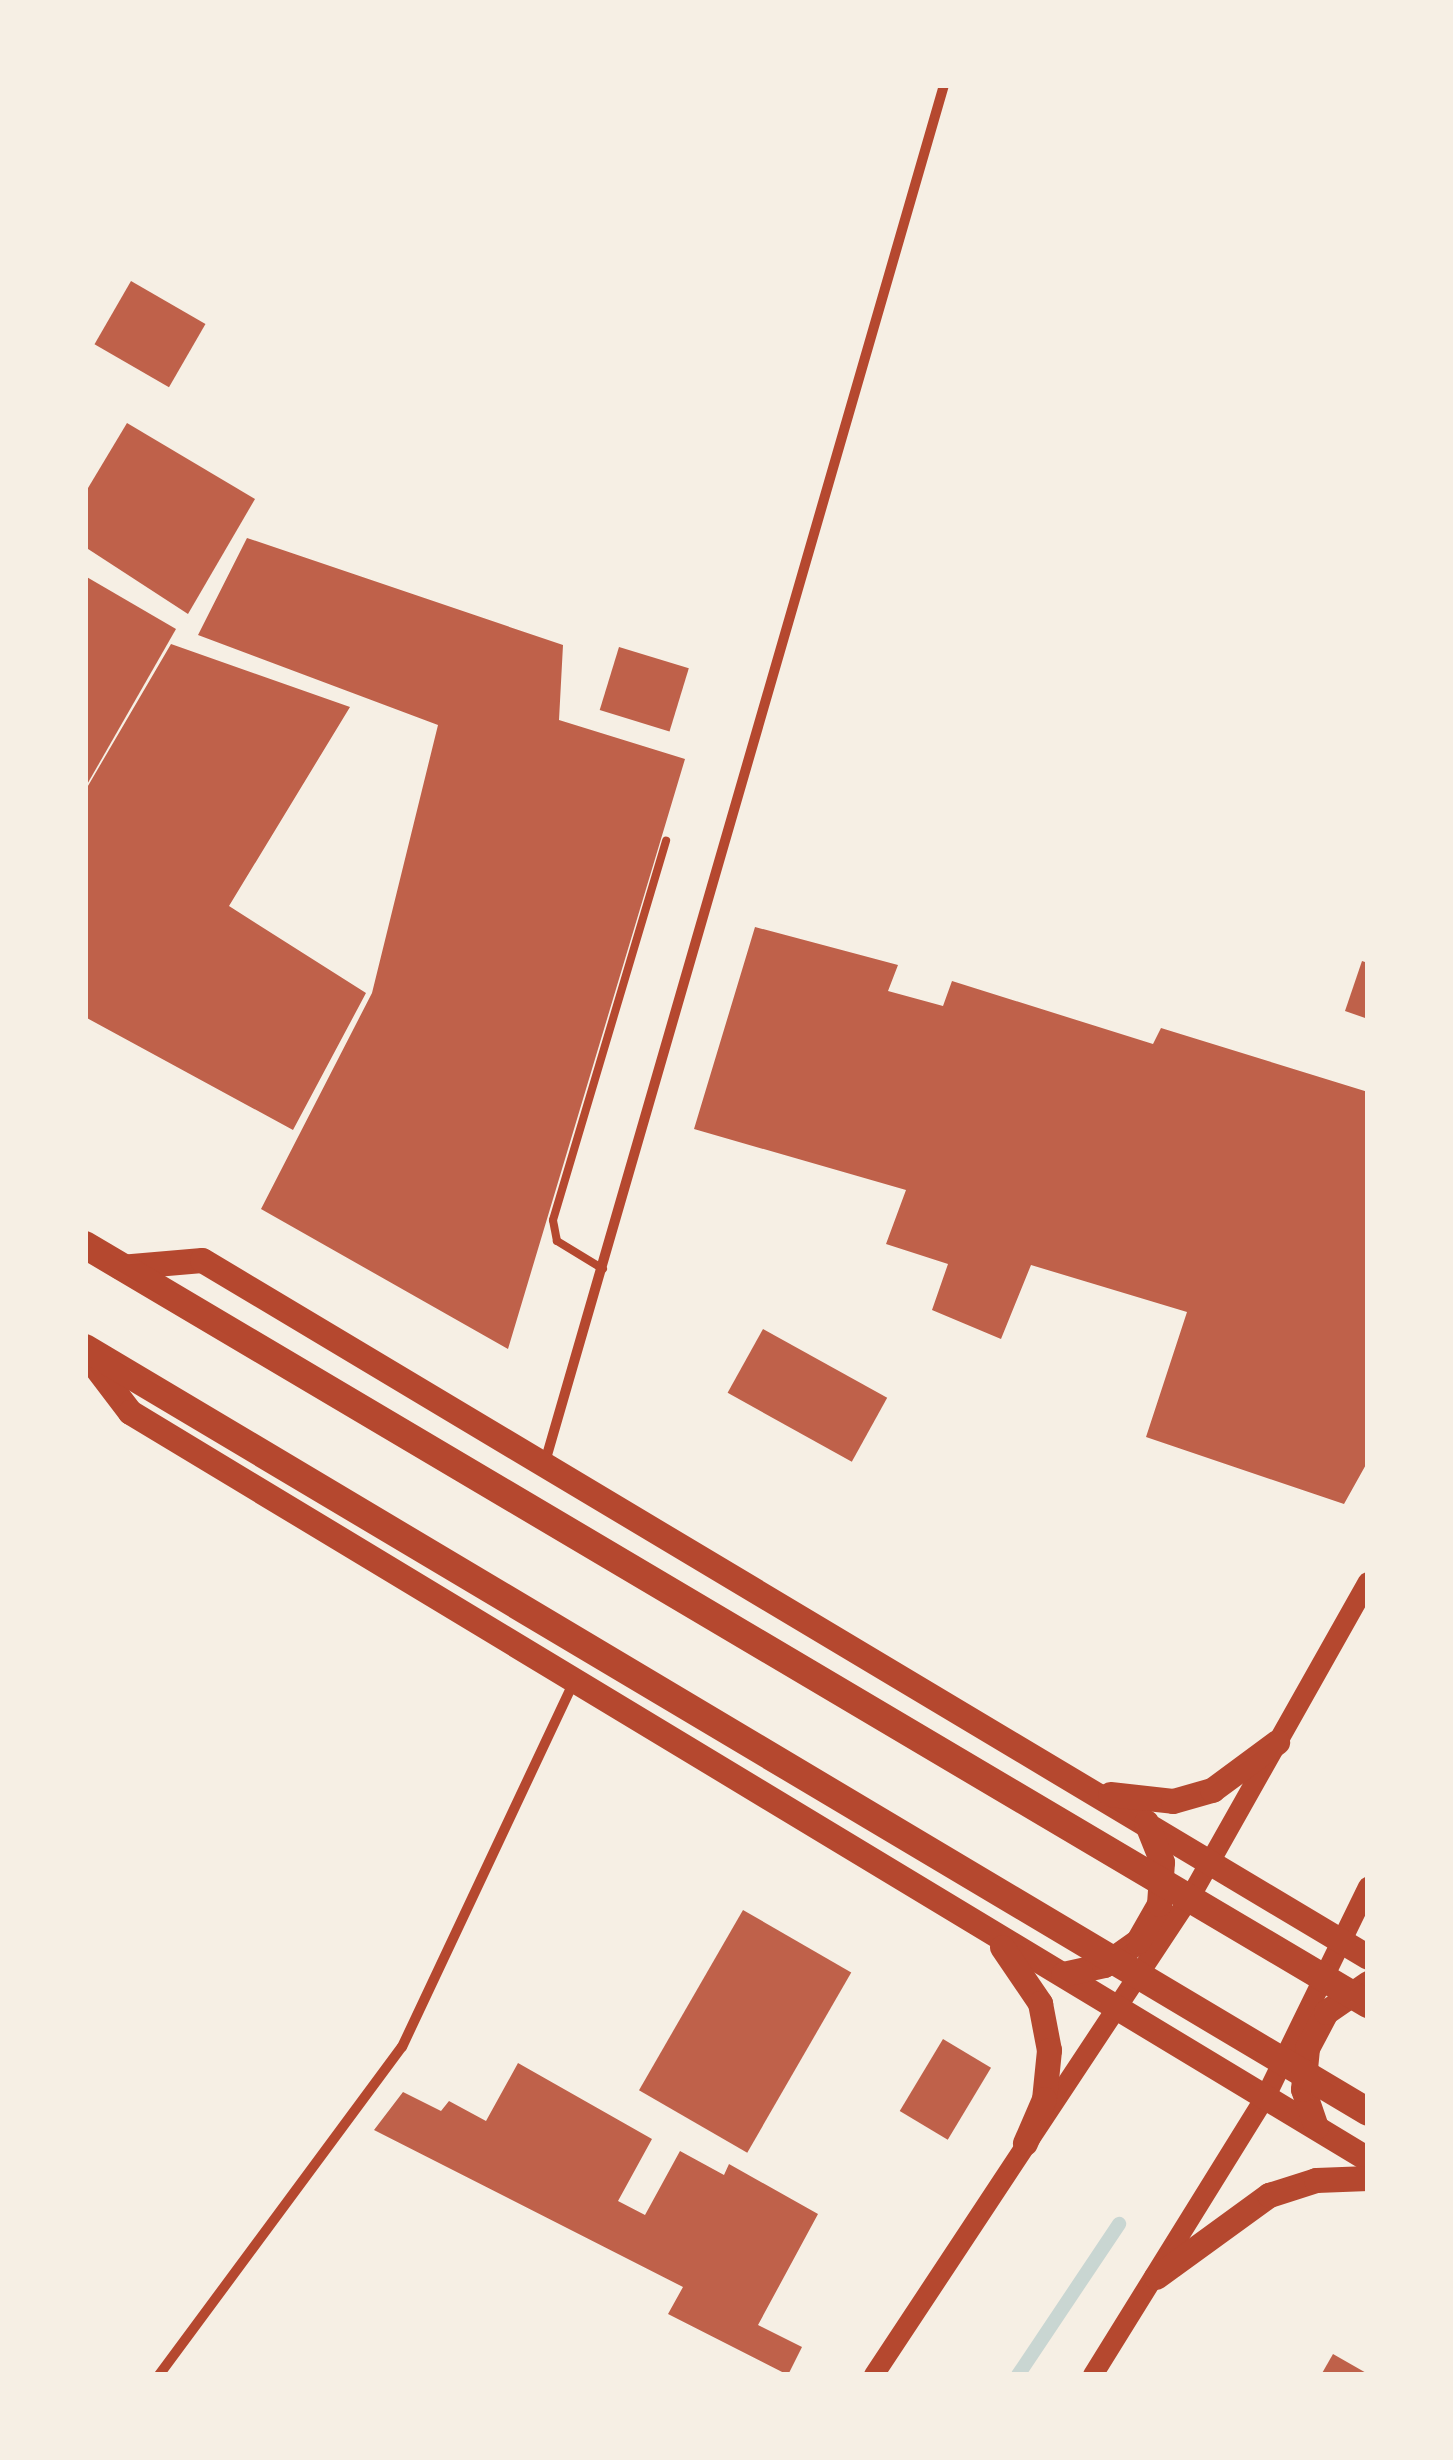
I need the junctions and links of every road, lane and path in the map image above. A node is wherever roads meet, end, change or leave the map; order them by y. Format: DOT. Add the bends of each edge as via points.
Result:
graph roads {
  1 [pos="944,85"];
  2 [pos="666,840"];
  3 [pos="85,1246"];
  4 [pos="120,1267"];
  5 [pos="603,1270"];
  6 [pos="85,1351"];
  7 [pos="544,1463"];
  8 [pos="1368,1582"];
  9 [pos="576,1680"];
  10 [pos="1277,1742"];
  11 [pos="1094,1790"];
  12 [pos="1146,1822"];
  13 [pos="1210,1861"];
  14 [pos="1368,1887"];
  15 [pos="980,1927"];
  16 [pos="1341,1940"];
  17 [pos="1368,1957"];
  18 [pos="1063,1974"];
  19 [pos="1368,1982"];
  20 [pos="1368,2004"];
  21 [pos="1118,2006"];
  22 [pos="1265,2098"];
  23 [pos="1368,2112"];
  24 [pos="1316,2127"];
  25 [pos="1025,2144"];
  26 [pos="1368,2159"];
  27 [pos="1368,2178"];
  28 [pos="1156,2277"];
  29 [pos="159,2375"];
  30 [pos="874,2375"];
  31 [pos="1093,2375"];
  1 -- 5 [label="street"];
  2 -- 5 [label="lane" via="554,1220 556,1240"];
  3 -- 4 [label="highway"];
  4 -- 7 [label="main road" via="202,1260"];
  4 -- 20 [label="highway"];
  5 -- 7 [label="street"];
  6 -- 9 [label="main road" via="130,1412"];
  6 -- 23 [label="highway"];
  7 -- 11 [label="main road"];
  8 -- 10 [label="main road"];
  9 -- 15 [label="main road"];
  9 -- 29 [label="street" via="402,2046"];
  10 -- 11 [label="main road" via="1247,1770 1186,1797 1133,1800"];
  10 -- 13 [label="main road"];
  11 -- 12 [label="main road"];
  12 -- 13 [label="main road"];
  12 -- 18 [label="main road" via="1162,1862 1159,1904 1138,1940 1104,1966"];
  13 -- 16 [label="main road"];
  13 -- 21 [label="main road"];
  14 -- 16 [label="main road"];
  15 -- 18 [label="main road"];
  15 -- 25 [label="main road" via="1016,1960 1040,2003 1046,2031 1044,2099"];
  16 -- 17 [label="main road"];
  16 -- 22 [label="main road"];
  18 -- 21 [label="main road"];
  19 -- 24 [label="main road" via="1326,2012 1307,2048 1303,2088"];
  21 -- 22 [label="main road"];
  21 -- 25 [label="main road"];
  22 -- 24 [label="main road"];
  22 -- 28 [label="main road"];
  24 -- 26 [label="main road"];
  25 -- 30 [label="main road"];
  27 -- 28 [label="main road" via="1316,2180 1269,2195"];
  28 -- 31 [label="main road"];
}
